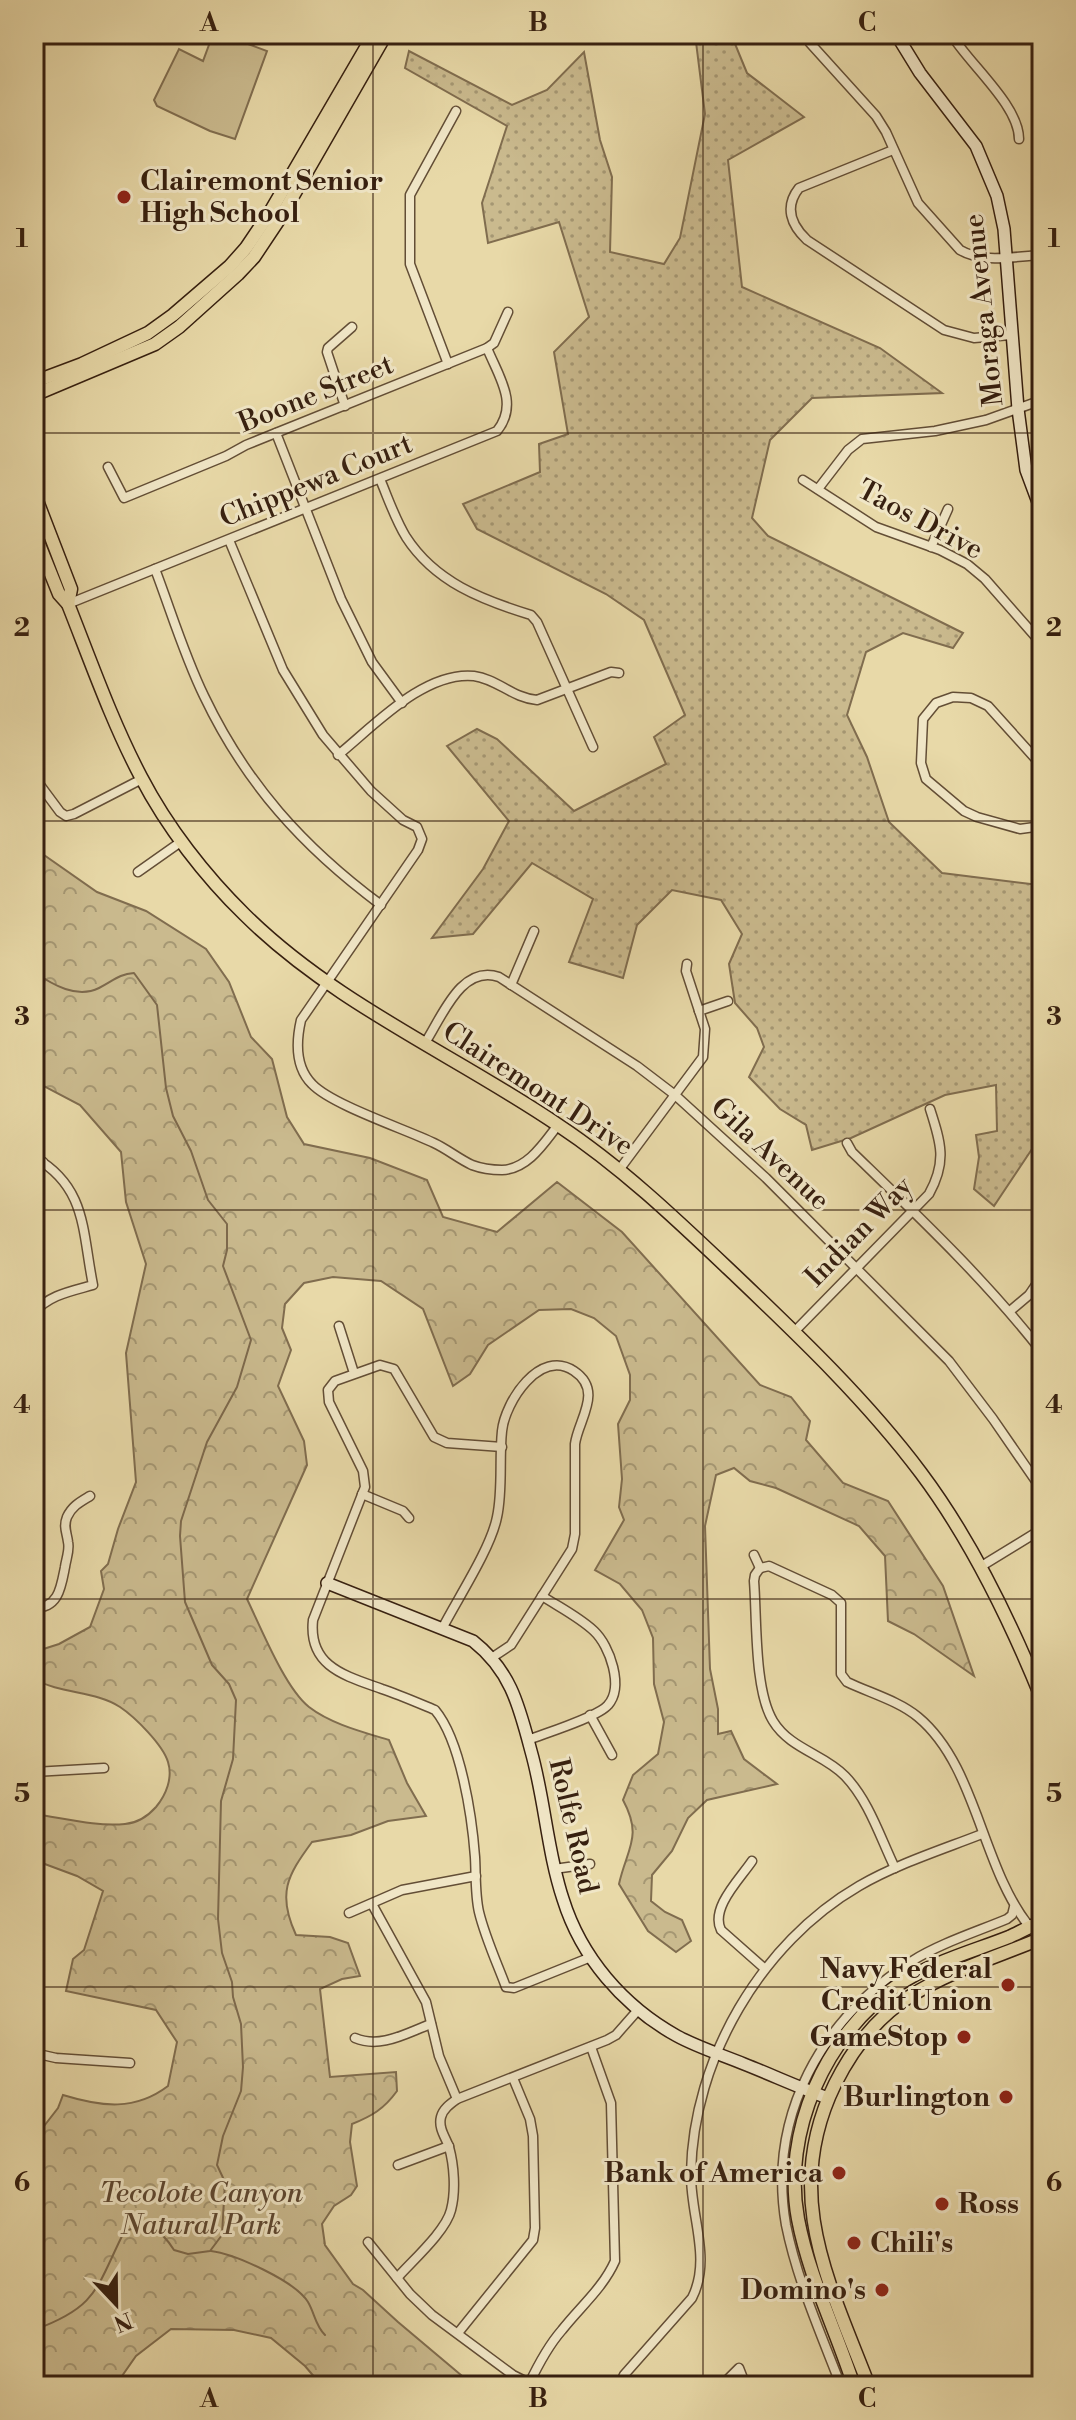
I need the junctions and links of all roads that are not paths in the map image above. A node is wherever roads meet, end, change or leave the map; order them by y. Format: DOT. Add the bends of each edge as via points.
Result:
graph roads {
  1 [pos="374,34"];
  2 [pos="386,34"];
  3 [pos="805,34"];
  4 [pos="896,34"];
  5 [pos="951,34"];
  6 [pos="456,111"];
  7 [pos="1019,139"];
  8 [pos="893,150"];
  9 [pos="1042,255"];
  10 [pos="1006,257"];
  11 [pos="508,312"];
  12 [pos="352,327"];
  13 [pos="1011,335"];
  14 [pos="487,348"];
  15 [pos="34,357"];
  16 [pos="448,364"];
  17 [pos="38,380"];
  18 [pos="34,395"];
  19 [pos="1042,400"];
  20 [pos="345,406"];
  21 [pos="1018,409"];
  22 [pos="276,433"];
  23 [pos="108,467"];
  24 [pos="380,479"];
  25 [pos="803,480"];
  26 [pos="818,489"];
  27 [pos="34,493"];
  28 [pos="306,509"];
  29 [pos="948,509"];
  30 [pos="1042,513"];
  31 [pos="34,532"];
  32 [pos="229,540"];
  33 [pos="931,547"];
  34 [pos="155,569"];
  35 [pos="68,604"];
  36 [pos="1042,644"];
  37 [pos="619,673"];
  38 [pos="566,690"];
  39 [pos="402,703"];
  40 [pos="593,747"];
  41 [pos="338,755"];
  42 [pos="1042,766"];
  43 [pos="34,777"];
  44 [pos="142,779"];
  45 [pos="1042,826"];
  46 [pos="182,841"];
  47 [pos="138,872"];
  48 [pos="381,905"];
  49 [pos="534,931"];
  50 [pos="687,964"];
  51 [pos="328,983"];
  52 [pos="511,985"];
  53 [pos="728,1001"];
  54 [pos="699,1011"];
  55 [pos="425,1043"];
  56 [pos="675,1095"];
  57 [pos="930,1109"];
  58 [pos="558,1125"];
  59 [pos="847,1143"];
  60 [pos="34,1157"];
  61 [pos="43,1162"];
  62 [pos="619,1170"];
  63 [pos="34,1177"];
  64 [pos="912,1211"];
  65 [pos="856,1267"];
  66 [pos="1042,1276"];
  67 [pos="1010,1311"];
  68 [pos="34,1313"];
  69 [pos="339,1326"];
  70 [pos="794,1332"];
  71 [pos="1042,1352"];
  72 [pos="354,1373"];
  73 [pos="502,1447"];
  74 [pos="1042,1490"];
  75 [pos="362,1494"];
  76 [pos="90,1496"];
  77 [pos="409,1518"];
  78 [pos="1042,1529"];
  79 [pos="754,1555"];
  80 [pos="980,1567"];
  81 [pos="760,1568"];
  82 [pos="327,1583"];
  83 [pos="542,1596"];
  84 [pos="34,1608"];
  85 [pos="443,1627"];
  86 [pos="493,1657"];
  87 [pos="1042,1699"];
  88 [pos="590,1715"];
  89 [pos="528,1740"];
  90 [pos="612,1755"];
  91 [pos="104,1768"];
  92 [pos="34,1772"];
  93 [pos="982,1834"];
  94 [pos="752,1861"];
  95 [pos="590,1864"];
  96 [pos="895,1868"];
  97 [pos="554,1869"];
  98 [pos="476,1876"];
  99 [pos="372,1904"];
  100 [pos="1014,1907"];
  101 [pos="349,1913"];
  102 [pos="1036,1924"];
  103 [pos="1042,1938"];
  104 [pos="591,1957"];
  105 [pos="764,1968"];
  106 [pos="638,2010"];
  107 [pos="431,2024"];
  108 [pos="355,2038"];
  109 [pos="591,2047"];
  110 [pos="34,2053"];
  111 [pos="718,2053"];
  112 [pos="130,2063"];
  113 [pos="513,2078"];
  114 [pos="800,2087"];
  115 [pos="813,2093"];
  116 [pos="828,2098"];
  117 [pos="457,2099"];
  118 [pos="449,2146"];
  119 [pos="398,2165"];
  120 [pos="368,2242"];
  121 [pos="397,2278"];
  122 [pos="458,2333"];
  123 [pos="529,2385"];
  124 [pos="619,2386"];
  125 [pos="721,2386"];
  126 [pos="746,2386"];
  127 [pos="841,2386"];
  128 [pos="854,2386"];
  129 [pos="869,2386"];
  1 -- 17 [label="main road" via="269,214 230,266 148,333"];
  2 -- 18 [label="main road" via="254,257 155,344"];
  3 -- 8 [label="street" via="876,116"];
  4 -- 10 [label="street, Moraga Avenue" via="988,170"];
  5 -- 7 [label="street" via="997,92"];
  6 -- 16 [label="street" via="410,195 410,264"];
  8 -- 10 [label="street" via="918,203 960,250 986,259"];
  8 -- 13 [label="street" via="799,188 789,207 793,224 807,240 944,330 974,338"];
  9 -- 10 [label="street"];
  10 -- 13 [label="street, Moraga Avenue"];
  11 -- 14 [label="street"];
  12 -- 20 [label="street" via="327,352"];
  13 -- 21 [label="street, Moraga Avenue"];
  14 -- 16 [label="street, Boone Street"];
  14 -- 24 [label="street, Chippewa Court" via="508,401 497,431"];
  15 -- 17 [label="street"];
  16 -- 20 [label="street, Boone Street"];
  19 -- 21 [label="street"];
  20 -- 22 [label="street, Boone Street"];
  21 -- 26 [label="street" via="935,431 862,439"];
  21 -- 30 [label="street, Moraga Avenue" via="1026,470"];
  22 -- 23 [label="street, Boone Street" via="124,498"];
  22 -- 28 [label="street"];
  24 -- 28 [label="street, Chippewa Court"];
  24 -- 38 [label="street" via="398,523 423,559 475,596 531,615"];
  25 -- 26 [label="street, Taos Drive"];
  26 -- 33 [label="street, Taos Drive" via="876,527"];
  27 -- 35 [label="main road, Clairemont Drive" via="71,589"];
  28 -- 32 [label="street, Chippewa Court"];
  28 -- 39 [label="street" via="372,662"];
  29 -- 33 [label="street"];
  31 -- 35 [label="main road, Clairemont Drive"];
  32 -- 34 [label="street, Chippewa Court"];
  32 -- 41 [label="street" via="283,670"];
  33 -- 36 [label="street, Taos Drive" via="985,579"];
  34 -- 35 [label="street, Chippewa Court"];
  34 -- 48 [label="street" via="202,693 252,779 301,838"];
  35 -- 44 [label="main road, Clairemont Drive"];
  37 -- 38 [label="street"];
  38 -- 39 [label="street" via="543,700 524,699 476,676 450,677"];
  38 -- 40 [label="street"];
  39 -- 41 [label="street"];
  41 -- 48 [label="street" via="392,810 417,827 422,839"];
  42 -- 45 [label="street" via="987,705 953,697 929,709 922,726 926,779 977,817 1020,829"];
  43 -- 44 [label="street" via="66,816"];
  44 -- 46 [label="main road, Clairemont Drive"];
  46 -- 47 [label="street"];
  46 -- 51 [label="main road, Clairemont Drive" via="244,914"];
  48 -- 51 [label="street"];
  49 -- 52 [label="street"];
  50 -- 54 [label="street"];
  51 -- 55 [label="main road, Clairemont Drive"];
  51 -- 58 [label="street" via="301,1020 296,1040 311,1084 329,1097 475,1166 504,1170 527,1160"];
  52 -- 55 [label="street, Gila Avenue" via="491,974 464,983"];
  52 -- 56 [label="street, Gila Avenue"];
  53 -- 54 [label="street"];
  54 -- 56 [label="street" via="706,1039 703,1057"];
  55 -- 58 [label="main road, Clairemont Drive"];
  56 -- 62 [label="street"];
  56 -- 65 [label="street, Gila Avenue"];
  57 -- 64 [label="street, Indian Way" via="941,1166 929,1194"];
  58 -- 62 [label="main road, Clairemont Drive"];
  59 -- 64 [label="street"];
  60 -- 61 [label="street"];
  61 -- 63 [label="street"];
  61 -- 68 [label="street" via="65,1180 77,1200 93,1285 56,1296"];
  62 -- 70 [label="main road, Clairemont Drive"];
  64 -- 65 [label="street, Indian Way"];
  64 -- 67 [label="street"];
  65 -- 70 [label="street, Indian Way"];
  65 -- 74 [label="street, Gila Avenue" via="949,1361"];
  66 -- 67 [label="street"];
  67 -- 71 [label="street"];
  69 -- 72 [label="street"];
  70 -- 80 [label="main road, Clairemont Drive" via="881,1422 924,1476"];
  72 -- 73 [label="street" via="380,1365 394,1369 434,1437 447,1443"];
  72 -- 75 [label="street" via="328,1390 363,1471"];
  73 -- 83 [label="street" via="510,1407 531,1376 558,1365 580,1377 589,1406 575,1444 575,1534 572,1549"];
  73 -- 85 [label="street" via="491,1536"];
  75 -- 77 [label="street"];
  75 -- 82 [label="street"];
  76 -- 84 [label="street" via="67,1517 69,1545 60,1591 54,1602"];
  78 -- 80 [label="street"];
  79 -- 81 [label="street"];
  80 -- 87 [label="main road, Clairemont Drive"];
  81 -- 93 [label="street" via="769,1566 841,1603 841,1674 847,1682 917,1716 936,1734 958,1770"];
  81 -- 96 [label="street" via="754,1581 762,1692 772,1720 788,1739 844,1774 864,1801"];
  82 -- 85 [label="street, Rolfe Road"];
  82 -- 98 [label="street" via="312,1631 322,1659 339,1674 435,1710 441,1717 468,1800"];
  83 -- 86 [label="street" via="511,1645"];
  83 -- 88 [label="street" via="593,1630 616,1677 617,1689 608,1706"];
  85 -- 86 [label="street, Rolfe Road"];
  86 -- 89 [label="street, Rolfe Road" via="509,1682"];
  88 -- 89 [label="street"];
  88 -- 90 [label="street"];
  89 -- 97 [label="street, Rolfe Road"];
  91 -- 92 [label="street"];
  93 -- 96 [label="street"];
  93 -- 100 [label="street"];
  94 -- 105 [label="street" via="719,1911 717,1923"];
  95 -- 97 [label="street"];
  96 -- 105 [label="street" via="812,1919"];
  97 -- 104 [label="street, Rolfe Road" via="575,1931"];
  98 -- 99 [label="street" via="402,1890"];
  98 -- 104 [label="street" via="478,1910 506,1987"];
  99 -- 101 [label="street"];
  99 -- 107 [label="street" via="426,2002"];
  100 -- 102 [label="street"];
  100 -- 114 [label="street" via="1007,1919 915,1959 857,2003 823,2045"];
  102 -- 115 [label="main road" via="940,1962 897,1986 845,2036"];
  103 -- 116 [label="main road" via="946,1977 887,2013 857,2045"];
  104 -- 106 [label="street, Rolfe Road"];
  105 -- 111 [label="street"];
  106 -- 109 [label="street" via="616,2035"];
  106 -- 111 [label="street, Rolfe Road" via="679,2037"];
  107 -- 108 [label="street" via="379,2043"];
  107 -- 117 [label="street"];
  109 -- 113 [label="street"];
  109 -- 123 [label="street" via="611,2103 615,2261 608,2277 559,2333"];
  110 -- 112 [label="street"];
  111 -- 114 [label="street, Rolfe Road"];
  111 -- 124 [label="street" via="703,2093 691,2173 700,2283"];
  113 -- 117 [label="street"];
  113 -- 122 [label="street" via="533,2136 533,2240"];
  114 -- 115 [label="street, Rolfe Road"];
  114 -- 127 [label="street" via="784,2162 785,2216"];
  115 -- 116 [label="street, Rolfe Road"];
  115 -- 128 [label="main road" via="795,2173 798,2218"];
  116 -- 129 [label="main road" via="809,2173 811,2207 824,2264"];
  117 -- 118 [label="street" via="441,2117"];
  118 -- 119 [label="street"];
  118 -- 121 [label="street" via="452,2209"];
  120 -- 121 [label="street"];
  121 -- 122 [label="street" via="432,2315"];
  122 -- 123 [label="street"];
  125 -- 126 [label="street" via="739,2368"];
}
